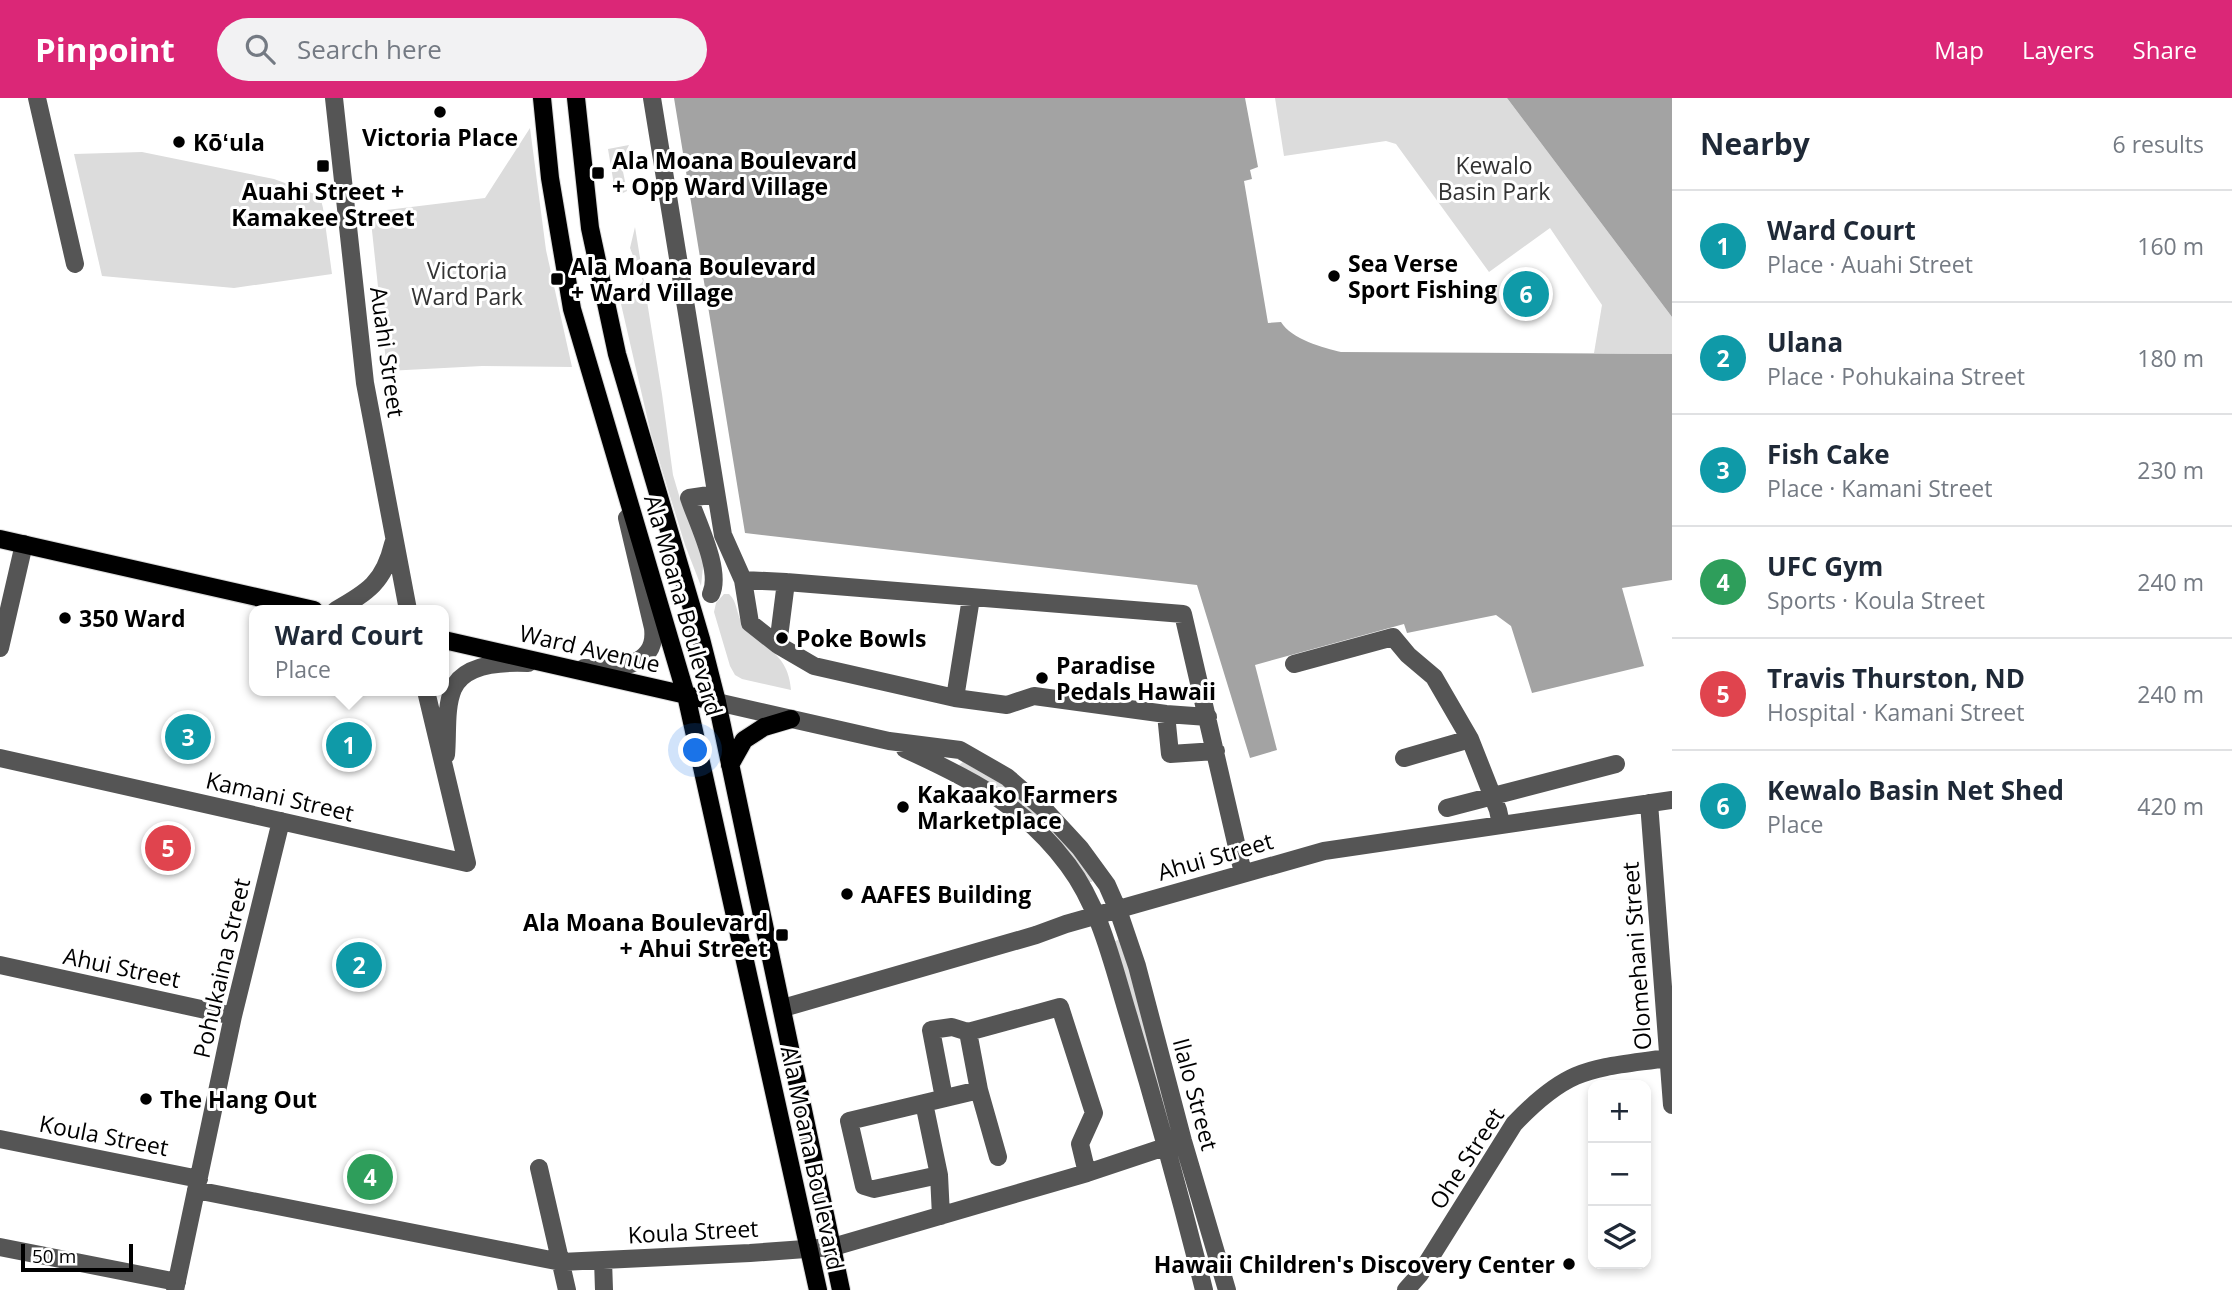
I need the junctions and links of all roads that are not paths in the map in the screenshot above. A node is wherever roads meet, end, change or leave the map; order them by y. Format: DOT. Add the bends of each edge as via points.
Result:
graph roads {
  1 [pos="37,98"];
  2 [pos="334,98"];
  3 [pos="542,98"];
  4 [pos="576,98"];
  5 [pos="652,98"];
  6 [pos="75,264"];
  7 [pos="614,452"];
  8 [pos="716,494"];
  9 [pos="0,538"];
  10 [pos="394,541"];
  11 [pos="24,544"];
  12 [pos="743,580"];
  13 [pos="786,582"];
  14 [pos="710,594"];
  15 [pos="971,598"];
  16 [pos="292,605"];
  17 [pos="344,605"];
  18 [pos="407,605"];
  19 [pos="449,641"];
  20 [pos="778,645"];
  21 [pos="0,648"];
  22 [pos="1294,664"];
  23 [pos="556,666"];
  24 [pos="686,695"];
  25 [pos="427,696"];
  26 [pos="955,698"];
  27 [pos="717,702"];
  28 [pos="1166,714"];
  29 [pos="1208,717"];
  30 [pos="791,719"];
  31 [pos="1470,739"];
  32 [pos="889,741"];
  33 [pos="1216,751"];
  34 [pos="0,758"];
  35 [pos="1404,758"];
  36 [pos="1616,764"];
  37 [pos="730,765"];
  38 [pos="445,772"];
  39 [pos="1492,796"];
  40 [pos="1672,800"];
  41 [pos="1650,803"];
  42 [pos="1447,808"];
  43 [pos="281,821"];
  44 [pos="1501,824"];
  45 [pos="1243,873"];
  46 [pos="1118,910"];
  47 [pos="1097,916"];
  48 [pos="0,965"];
  49 [pos="1668,998"];
  50 [pos="783,1008"];
  51 [pos="233,1016"];
  52 [pos="968,1032"];
  53 [pos="1667,1058"];
  54 [pos="979,1090"];
  55 [pos="944,1098"];
  56 [pos="924,1103"];
  57 [pos="1672,1105"];
  58 [pos="0,1139"];
  59 [pos="1176,1144"];
  60 [pos="999,1157"];
  61 [pos="539,1168"];
  62 [pos="1087,1173"];
  63 [pos="939,1175"];
  64 [pos="197,1185"];
  65 [pos="941,1216"];
  66 [pos="0,1247"];
  67 [pos="833,1247"];
  68 [pos="808,1249"];
  69 [pos="603,1260"];
  70 [pos="561,1262"];
  71 [pos="176,1286"];
  72 [pos="568,1290"];
  73 [pos="604,1290"];
  74 [pos="818,1290"];
  75 [pos="841,1290"];
  76 [pos="1204,1290"];
  77 [pos="1227,1290"];
  78 [pos="1406,1290"];
  1 -- 6 [label="street"];
  2 -- 10 [label="street, Auahi Street" via="365,383"];
  3 -- 7 [label="main road, Ala Moana Boulevard" via="572,309"];
  4 -- 27 [label="main road, Ala Moana Boulevard" via="590,228 617,354"];
  5 -- 8 [label="street"];
  7 -- 23 [label="street" via="654,641 644,656 625,666"];
  7 -- 24 [label="main road, Ala Moana Boulevard"];
  8 -- 12 [label="street" via="725,542"];
  8 -- 14 [label="street" via="689,498 713,572"];
  9 -- 11 [label="main road"];
  10 -- 17 [label="street" via="382,575 368,591"];
  10 -- 18 [label="street, Auahi Street"];
  11 -- 16 [label="main road"];
  11 -- 21 [label="street"];
  12 -- 13 [label="street"];
  12 -- 20 [label="street" via="750,623"];
  13 -- 15 [label="street"];
  13 -- 20 [label="street"];
  15 -- 26 [label="street"];
  15 -- 29 [label="street" via="1183,614"];
  19 -- 23 [label="main road, Ward Avenue"];
  20 -- 26 [label="street" via="814,666"];
  22 -- 31 [label="street" via="1393,637 1434,677"];
  23 -- 24 [label="main road, Ward Avenue"];
  23 -- 38 [label="street" via="499,664 461,678 451,696"];
  24 -- 27 [label="main road, Ward Avenue"];
  24 -- 68 [label="main road, Ala Moana Boulevard"];
  25 -- 38 [label="street"];
  26 -- 28 [label="street" via="1007,705 1034,696"];
  27 -- 30 [label="street, Ward Avenue"];
  27 -- 37 [label="main road, Ala Moana Boulevard"];
  28 -- 29 [label="street"];
  28 -- 33 [label="street" via="1170,754"];
  29 -- 33 [label="street"];
  30 -- 32 [label="street, Ward Avenue"];
  30 -- 37 [label="main road" via="764,727 744,740"];
  31 -- 35 [label="street"];
  31 -- 39 [label="street"];
  32 -- 46 [label="street, Ward Avenue" via="960,750 1007,777 1080,848"];
  32 -- 47 [label="street, Ward Avenue" via="989,790 1027,819 1069,866"];
  33 -- 45 [label="street"];
  34 -- 43 [label="street, Kamani Street"];
  36 -- 39 [label="street"];
  37 -- 50 [label="main road, Ala Moana Boulevard"];
  38 -- 43 [label="street, Kamani Street" via="467,863"];
  39 -- 42 [label="street"];
  39 -- 44 [label="street"];
  40 -- 41 [label="street, Ahui Street"];
  41 -- 44 [label="street, Ahui Street"];
  41 -- 49 [label="street, Olomehani Street"];
  43 -- 51 [label="street, Pohukaina Street"];
  44 -- 45 [label="street, Ahui Street" via="1339,848"];
  45 -- 46 [label="street, Ahui Street"];
  46 -- 47 [label="street, Ahui Street"];
  46 -- 59 [label="street, Ilalo Street" via="1137,966"];
  47 -- 50 [label="street, Ahui Street"];
  47 -- 59 [label="street, Ilalo Street"];
  48 -- 51 [label="street, Ahui Street"];
  49 -- 53 [label="street, Olomehani Street"];
  50 -- 67 [label="main road, Ala Moana Boulevard"];
  51 -- 64 [label="street, Pohukaina Street"];
  52 -- 54 [label="street"];
  52 -- 55 [label="street" via="953,1027 931,1030"];
  52 -- 62 [label="street" via="1060,1007 1094,1113 1080,1144"];
  53 -- 57 [label="street, Olomehani Street"];
  53 -- 78 [label="street, Ohe Street" via="1579,1073 1549,1090 1514,1124"];
  54 -- 55 [label="street"];
  54 -- 60 [label="street"];
  55 -- 56 [label="street"];
  56 -- 63 [label="street"];
  56 -- 63 [label="street" via="849,1121 864,1186 874,1189"];
  58 -- 64 [label="street, Koula Street"];
  59 -- 62 [label="street, Koula Street"];
  59 -- 76 [label="street, Ilalo Street"];
  59 -- 77 [label="street, Ilalo Street"];
  61 -- 70 [label="street"];
  62 -- 65 [label="street, Koula Street"];
  63 -- 65 [label="street"];
  64 -- 70 [label="street, Koula Street"];
  64 -- 71 [label="street, Pohukaina Street"];
  65 -- 67 [label="street, Koula Street"];
  66 -- 71 [label="street"];
  67 -- 68 [label="street, Koula Street"];
  67 -- 75 [label="main road, Ala Moana Boulevard"];
  68 -- 69 [label="street, Koula Street"];
  68 -- 74 [label="main road, Ala Moana Boulevard"];
  69 -- 70 [label="street, Koula Street"];
  69 -- 73 [label="street"];
  70 -- 72 [label="street"];
}
